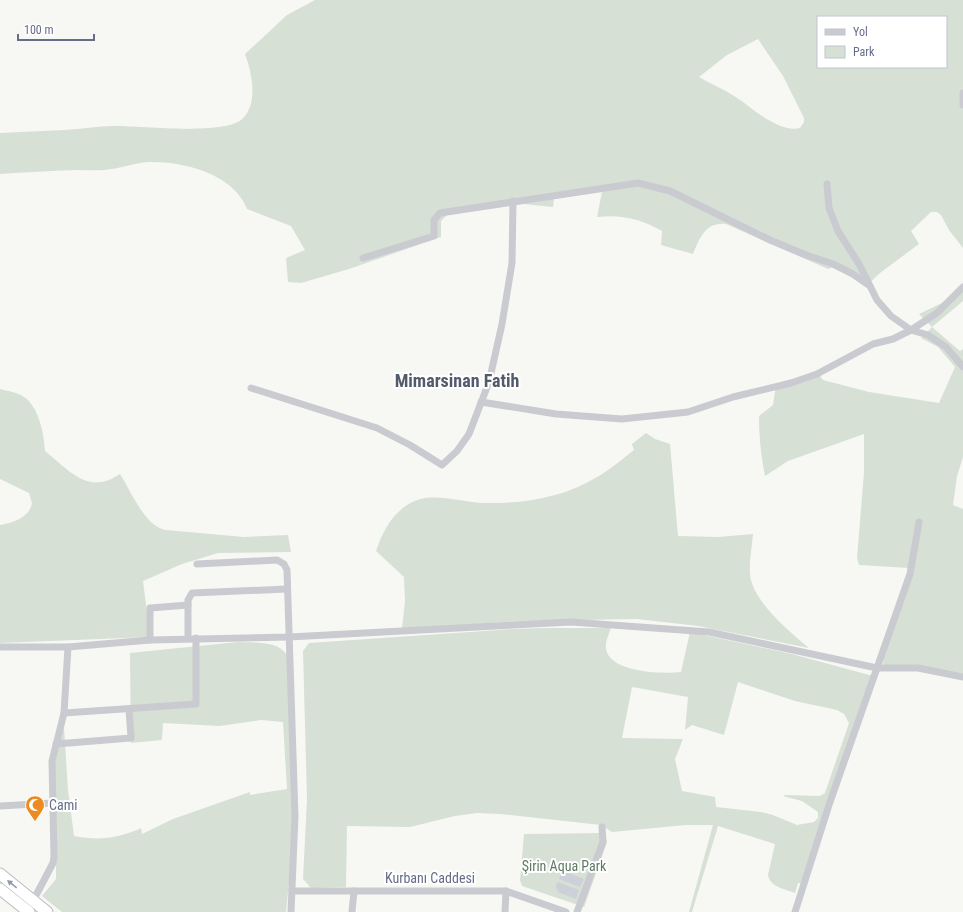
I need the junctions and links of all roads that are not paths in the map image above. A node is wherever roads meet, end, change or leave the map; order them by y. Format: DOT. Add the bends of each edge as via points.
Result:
graph roads {
  1 [pos="963,93"];
  2 [pos="963,105"];
  3 [pos="827,184"];
  4 [pos="513,201"];
  5 [pos="363,258"];
  6 [pos="870,286"];
  7 [pos="963,287"];
  8 [pos="911,330"];
  9 [pos="963,367"];
  10 [pos="251,388"];
  11 [pos="481,402"];
  12 [pos="919,522"];
  13 [pos="197,564"];
  14 [pos="288,589"];
  15 [pos="188,605"];
  16 [pos="289,637"];
  17 [pos="192,638"];
  18 [pos="150,640"];
  19 [pos="0,647"];
  20 [pos="68,647"];
  21 [pos="877,668"];
  22 [pos="963,676"];
  23 [pos="129,708"];
  24 [pos="64,713"];
  25 [pos="56,744"];
  26 [pos="53,803"];
  27 [pos="0,806"];
  28 [pos="602,827"];
  29 [pos="0,874"];
  30 [pos="0,889"];
  31 [pos="292,891"];
  32 [pos="354,891"];
  33 [pos="506,891"];
  34 [pos="33,901"];
  35 [pos="29,912"];
  36 [pos="47,912"];
  37 [pos="291,912"];
  38 [pos="352,912"];
  39 [pos="505,912"];
  40 [pos="566,912"];
  41 [pos="576,912"];
  42 [pos="795,912"];
  1 -- 2 [label="street"];
  3 -- 6 [label="street" via="830,208 838,231"];
  4 -- 5 [label="street" via="440,213 434,220 434,236"];
  4 -- 6 [label="street" via="638,182 670,191 770,240 833,264"];
  4 -- 11 [label="street" via="512,263 489,382"];
  6 -- 8 [label="street" via="877,300 891,316"];
  7 -- 8 [label="street" via="938,313"];
  8 -- 9 [label="street" via="928,335 946,347"];
  8 -- 11 [label="street" via="893,339 873,344 818,374 688,412 622,419 556,414"];
  10 -- 11 [label="street" via="377,428 442,465 457,451 469,434"];
  12 -- 21 [label="street" via="910,574"];
  13 -- 14 [label="street" via="277,560 284,564 287,570"];
  14 -- 15 [label="street" via="194,592 189,596"];
  14 -- 16 [label="street"];
  15 -- 17 [label="street"];
  15 -- 18 [label="street" via="150,608"];
  16 -- 17 [label="street"];
  16 -- 21 [label="street" via="571,622 709,632"];
  16 -- 31 [label="street" via="295,816"];
  17 -- 18 [label="street"];
  17 -- 23 [label="street" via="196,704"];
  18 -- 20 [label="street"];
  19 -- 20 [label="street"];
  20 -- 24 [label="street"];
  21 -- 22 [label="street" via="918,668"];
  21 -- 42 [label="street"];
  23 -- 24 [label="street"];
  23 -- 25 [label="street" via="131,738"];
  24 -- 25 [label="street"];
  25 -- 26 [label="street" via="52,761"];
  26 -- 27 [label="street"];
  26 -- 34 [label="street" via="53,863"];
  28 -- 41 [label="street" via="603,842"];
  34 -- 29 [label="highway, one-way"];
  30 -- 35 [label="highway"];
  31 -- 32 [label="street, Kurbanı Caddesi"];
  31 -- 37 [label="street"];
  32 -- 33 [label="street, Kurbanı Caddesi"];
  32 -- 38 [label="street"];
  33 -- 39 [label="street"];
  33 -- 40 [label="street, Kurbanı Caddesi"];
  34 -- 36 [label="highway"];
}
